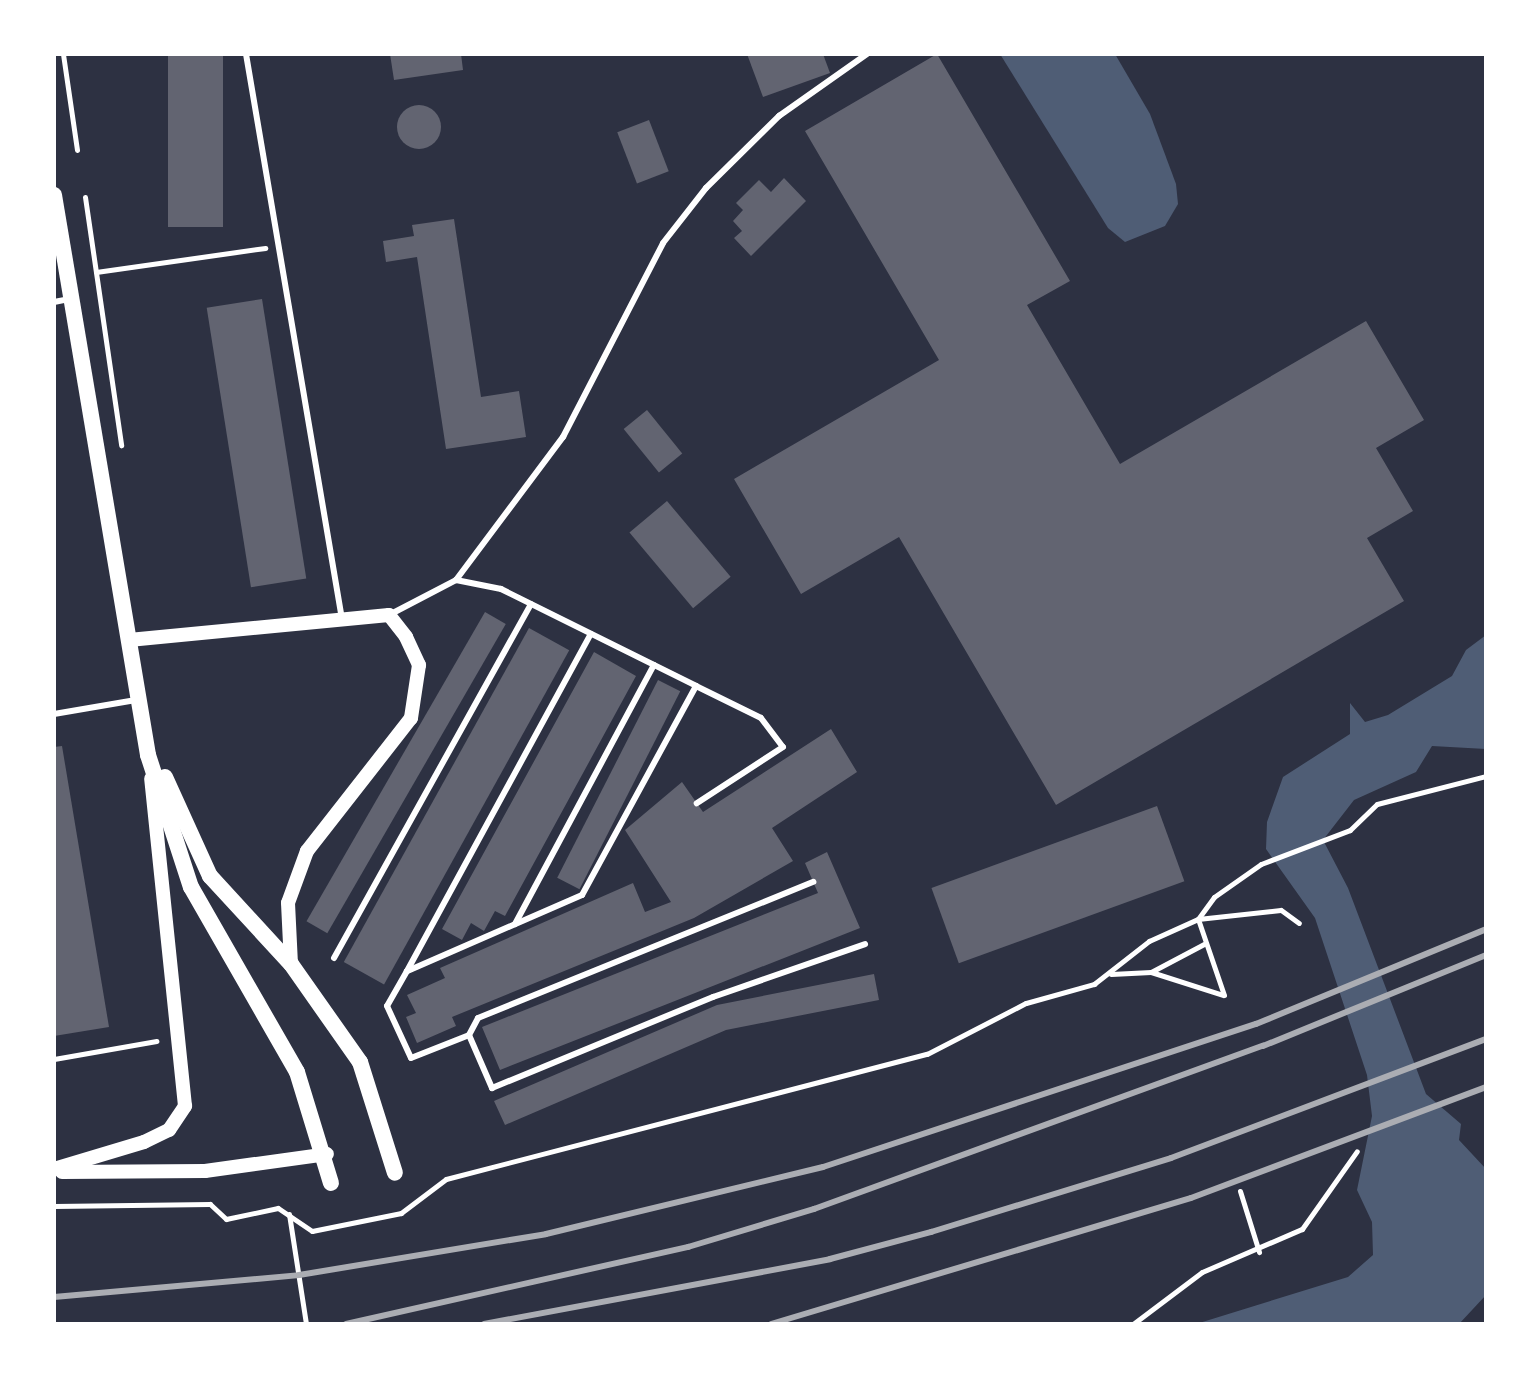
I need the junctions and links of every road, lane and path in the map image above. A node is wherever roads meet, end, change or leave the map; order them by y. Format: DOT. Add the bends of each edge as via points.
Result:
graph roads {
  1 [pos="63,54"];
  2 [pos="246,54"];
  3 [pos="867,54"];
  4 [pos="77,150"];
  5 [pos="54,195"];
  6 [pos="85,197"];
  7 [pos="279,246"];
  8 [pos="96,272"];
  9 [pos="62,301"];
  10 [pos="123,455"];
  11 [pos="456,580"];
  12 [pos="531,604"];
  13 [pos="389,615"];
  14 [pos="342,619"];
  15 [pos="591,634"];
  16 [pos="129,640"];
  17 [pos="654,665"];
  18 [pos="696,686"];
  19 [pos="139,699"];
  20 [pos="54,714"];
  21 [pos="148,755"];
  22 [pos="1486,776"];
  23 [pos="697,803"];
  24 [pos="813,882"];
  25 [pos="1198,919"];
  26 [pos="1299,923"];
  27 [pos="515,924"];
  28 [pos="1206,943"];
  29 [pos="865,944"];
  30 [pos="334,958"];
  31 [pos="291,964"];
  32 [pos="407,971"];
  33 [pos="1151,972"];
  34 [pos="1111,974"];
  35 [pos="469,1035"];
  36 [pos="156,1041"];
  37 [pos="54,1059"];
  38 [pos="1357,1151"];
  39 [pos="327,1154"];
  40 [pos="54,1170"];
  41 [pos="395,1173"];
  42 [pos="331,1183"];
  43 [pos="1240,1191"];
  44 [pos="54,1206"];
  45 [pos="289,1213"];
  46 [pos="1259,1252"];
  47 [pos="306,1324"];
  48 [pos="1133,1324"];
  1 -- 4 [label="path"];
  2 -- 7 [label="lane"];
  3 -- 11 [label="lane" via="779,116 706,188 663,243 563,437"];
  5 -- 9 [label="main road"];
  6 -- 8 [label="path"];
  7 -- 8 [label="path"];
  7 -- 14 [label="lane"];
  8 -- 10 [label="path"];
  9 -- 16 [label="main road"];
  11 -- 12 [label="lane"];
  11 -- 13 [label="lane"];
  12 -- 15 [label="lane"];
  12 -- 30 [label="lane"];
  13 -- 14 [label="street"];
  13 -- 31 [label="street" via="419,665 411,718 307,851 288,903"];
  14 -- 16 [label="street"];
  15 -- 17 [label="lane"];
  15 -- 32 [label="lane"];
  16 -- 19 [label="main road"];
  17 -- 18 [label="lane"];
  17 -- 27 [label="lane"];
  18 -- 23 [label="lane" via="761,718 783,747"];
  18 -- 27 [label="lane" via="582,895"];
  19 -- 20 [label="lane"];
  19 -- 21 [label="main road"];
  19 -- 31 [label="main road" via="198,858"];
  21 -- 39 [label="main road" via="191,887 290,1059"];
  21 -- 40 [label="street" via="185,1106 169,1130"];
  22 -- 25 [label="path" via="1377,804 1350,830 1261,864 1214,897"];
  24 -- 35 [label="lane" via="478,1018"];
  25 -- 26 [label="path" via="1281,910"];
  25 -- 28 [label="path"];
  25 -- 34 [label="path" via="1149,941"];
  27 -- 32 [label="lane"];
  28 -- 33 [label="path"];
  28 -- 33 [label="path" via="1224,995"];
  29 -- 35 [label="lane" via="713,997 492,1088"];
  31 -- 41 [label="main road" via="365,1073"];
  32 -- 35 [label="lane" via="387,1006 411,1058"];
  33 -- 34 [label="path"];
  34 -- 45 [label="path" via="1026,1003 927,1054 446,1179 401,1213 312,1231"];
  36 -- 37 [label="path"];
  38 -- 46 [label="path" via="1302,1229"];
  39 -- 40 [label="street" via="205,1171"];
  39 -- 42 [label="main road"];
  43 -- 46 [label="path"];
  44 -- 45 [label="path" via="210,1204 226,1219"];
  45 -- 47 [label="path"];
  46 -- 48 [label="path" via="1202,1272"];
}
